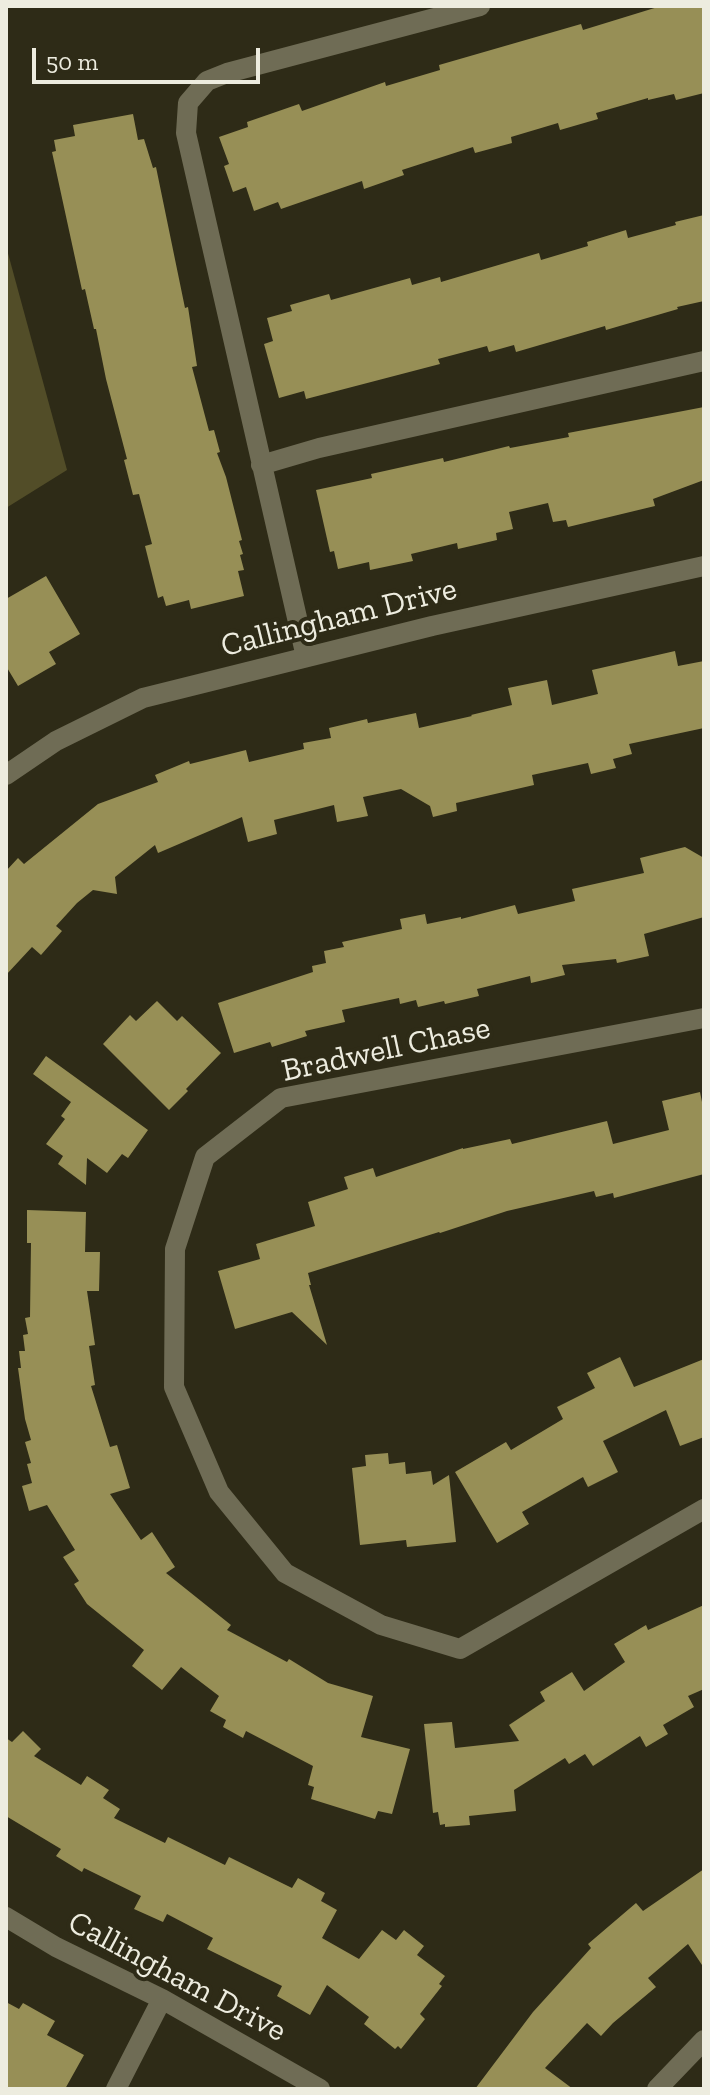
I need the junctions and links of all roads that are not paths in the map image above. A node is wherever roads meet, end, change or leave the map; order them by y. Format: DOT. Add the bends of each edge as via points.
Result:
graph roads {
  1 [pos="480,6"];
  2 [pos="704,361"];
  3 [pos="261,465"];
  4 [pos="704,566"];
  5 [pos="306,657"];
  6 [pos="6,775"];
  7 [pos="704,1018"];
  8 [pos="704,1509"];
  9 [pos="6,1917"];
  10 [pos="162,1999"];
  11 [pos="704,2040"];
  12 [pos="116,2089"];
  13 [pos="320,2089"];
  14 [pos="657,2089"];
  1 -- 3 [label="street" via="227,73 207,81 188,103 186,133"];
  2 -- 3 [label="street"];
  3 -- 5 [label="street"];
  4 -- 5 [label="street, Callingham Drive"];
  5 -- 6 [label="street, Callingham Drive" via="143,698 56,741"];
  7 -- 8 [label="street, Bradwell Chase" via="281,1098 205,1157 175,1249 174,1387 219,1492 285,1573 381,1625 460,1649"];
  9 -- 10 [label="street, Callingham Drive"];
  10 -- 12 [label="street"];
  10 -- 13 [label="street, Callingham Drive"];
  11 -- 14 [label="street"];
}
